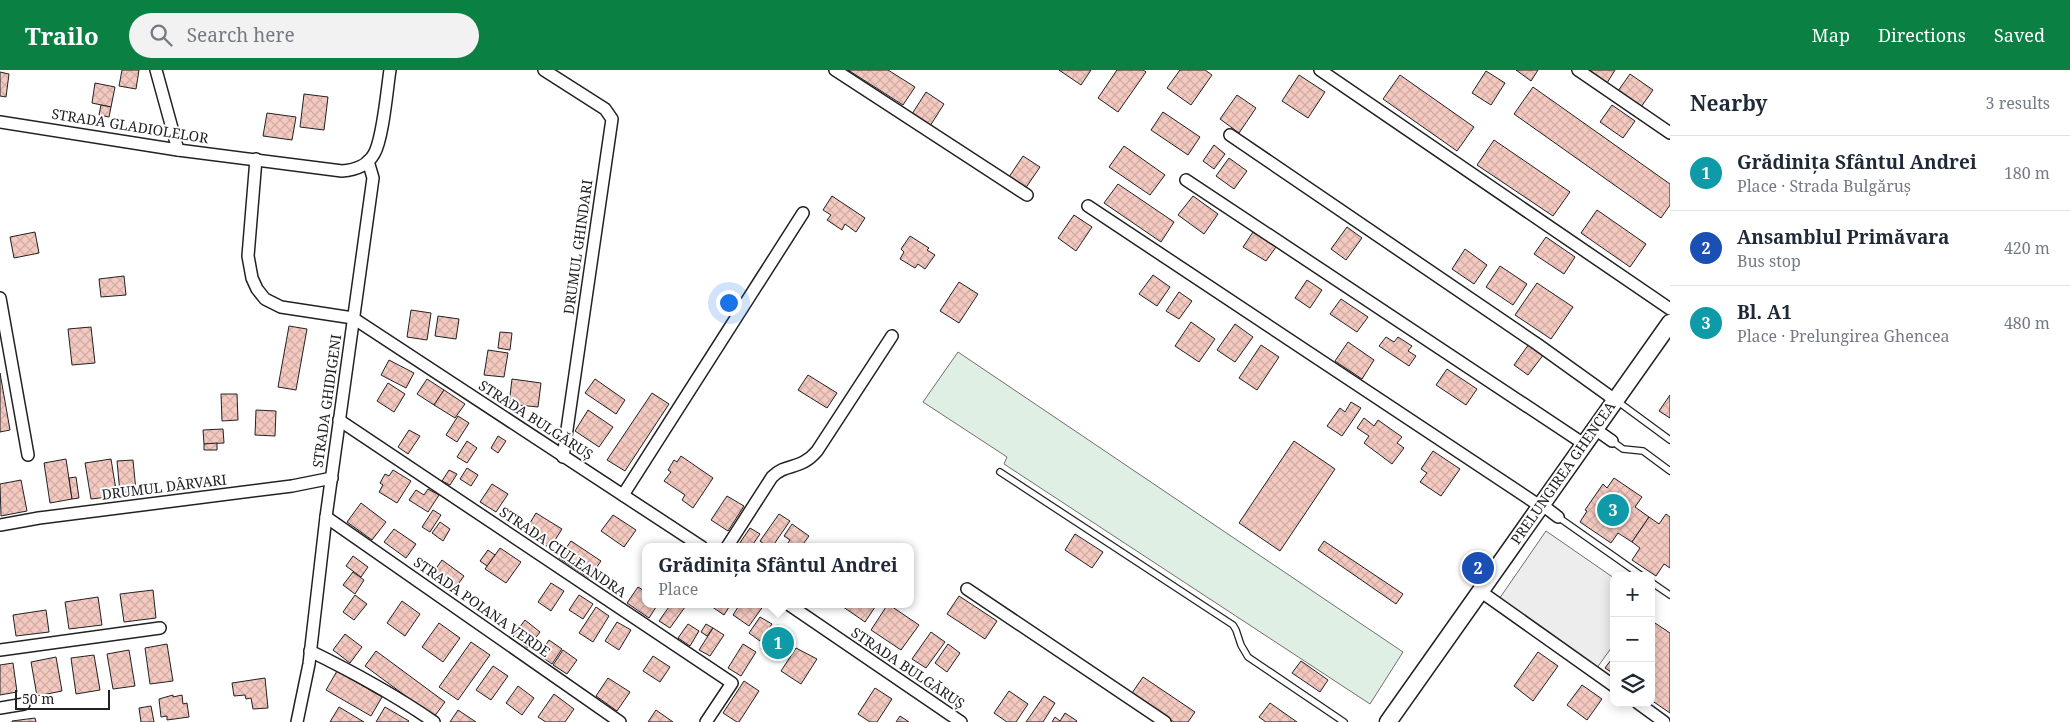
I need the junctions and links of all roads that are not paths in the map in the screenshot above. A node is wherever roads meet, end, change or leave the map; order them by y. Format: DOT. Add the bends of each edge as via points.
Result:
graph roads {
  1 [pos="156,70"];
  2 [pos="390,70"];
  3 [pos="836,70"];
  4 [pos="1320,70"];
  5 [pos="1578,70"];
  6 [pos="548,71"];
  7 [pos="0,122"];
  8 [pos="1670,133"];
  9 [pos="1230,135"];
  10 [pos="178,150"];
  11 [pos="256,159"];
  12 [pos="368,161"];
  13 [pos="1186,180"];
  14 [pos="1027,195"];
  15 [pos="1088,206"];
  16 [pos="802,213"];
  17 [pos="0,298"];
  18 [pos="1670,309"];
  19 [pos="353,318"];
  20 [pos="1670,323"];
  21 [pos="892,336"];
  22 [pos="1615,400"];
  23 [pos="340,420"];
  24 [pos="1595,429"];
  25 [pos="1670,440"];
  26 [pos="1612,441"];
  27 [pos="1584,444"];
  28 [pos="28,455"];
  29 [pos="564,456"];
  30 [pos="1670,471"];
  31 [pos="1000,472"];
  32 [pos="332,478"];
  33 [pos="623,495"];
  34 [pos="1540,505"];
  35 [pos="326,517"];
  36 [pos="1558,517"];
  37 [pos="0,525"];
  38 [pos="696,543"];
  39 [pos="730,543"];
  40 [pos="1636,572"];
  41 [pos="1655,585"];
  42 [pos="967,589"];
  43 [pos="1480,591"];
  44 [pos="1670,596"];
  45 [pos="794,608"];
  46 [pos="160,628"];
  47 [pos="0,650"];
  48 [pos="310,651"];
  49 [pos="1610,683"];
  50 [pos="24,704"];
  51 [pos="1643,707"];
  52 [pos="0,708"];
  53 [pos="297,722"];
  54 [pos="434,722"];
  55 [pos="620,722"];
  56 [pos="706,722"];
  57 [pos="961,722"];
  58 [pos="1165,722"];
  59 [pos="1344,722"];
  60 [pos="1388,722"];
  61 [pos="1664,722"];
  1 -- 10 [label="street"];
  2 -- 12 [label="street" via="379,141"];
  3 -- 14 [label="street"];
  4 -- 18 [label="street"];
  5 -- 8 [label="street"];
  6 -- 29 [label="street, DRUMUL GHINDARI" via="605,109 612,118"];
  7 -- 10 [label="street, STRADA GLADIOLELOR"];
  9 -- 22 [label="street"];
  10 -- 11 [label="street, STRADA GLADIOLELOR"];
  11 -- 12 [label="street" via="342,171 355,170"];
  11 -- 19 [label="street, STRADA GHIDIGENI" via="248,256 257,289 265,299 281,307"];
  12 -- 19 [label="street" via="373,178"];
  13 -- 27 [label="street"];
  15 -- 34 [label="street"];
  16 -- 33 [label="street"];
  17 -- 28 [label="street"];
  19 -- 23 [label="street, STRADA GHIDIGENI"];
  19 -- 29 [label="street, STRADA BULGĂRUȘ"];
  20 -- 22 [label="main road, PRELUNGIREA GHENCEA"];
  21 -- 39 [label="street" via="817,451 799,466 778,470"];
  22 -- 24 [label="main road, PRELUNGIREA GHENCEA"];
  22 -- 25 [label="lane"];
  23 -- 32 [label="street, STRADA GHIDIGENI"];
  23 -- 56 [label="street, STRADA CIULEANDRA" via="732,683"];
  24 -- 26 [label="street"];
  24 -- 27 [label="main road, PRELUNGIREA GHENCEA"];
  26 -- 30 [label="lane" via="1623,449 1643,451"];
  27 -- 34 [label="main road, PRELUNGIREA GHENCEA"];
  29 -- 33 [label="street, STRADA BULGĂRUȘ"];
  31 -- 59 [label="lane" via="1233,625 1248,656"];
  32 -- 35 [label="street, STRADA GHIDIGENI"];
  32 -- 37 [label="street, DRUMUL DÂRVARI"];
  33 -- 38 [label="street, STRADA BULGĂRUȘ"];
  34 -- 36 [label="street"];
  34 -- 43 [label="main road, PRELUNGIREA GHENCEA"];
  35 -- 48 [label="street, STRADA GHIDIGENI"];
  35 -- 55 [label="street, STRADA POIANA VERDE"];
  36 -- 40 [label="lane"];
  41 -- 44 [label="lane"];
  42 -- 58 [label="street"];
  43 -- 49 [label="street"];
  43 -- 60 [label="main road, PRELUNGIREA GHENCEA"];
  45 -- 57 [label="street, STRADA BULGĂRUȘ"];
  46 -- 47 [label="street"];
  48 -- 53 [label="street, STRADA GHIDIGENI"];
  48 -- 54 [label="street" via="348,669"];
  50 -- 52 [label="street"];
  51 -- 61 [label="street"];
}
